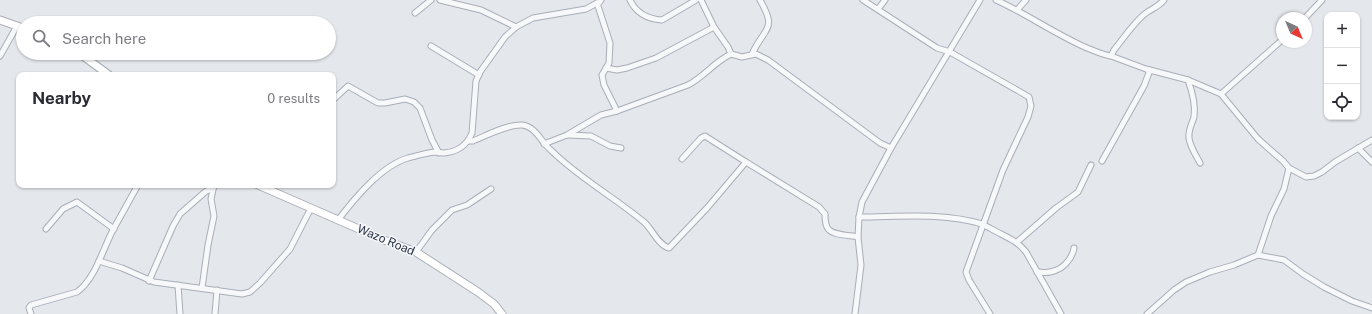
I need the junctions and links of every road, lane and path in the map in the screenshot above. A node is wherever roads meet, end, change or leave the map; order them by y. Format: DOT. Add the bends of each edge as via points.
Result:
graph roads {
  1 [pos="431,0"];
  2 [pos="440,0"];
  3 [pos="630,0"];
  4 [pos="696,0"];
  5 [pos="701,0"];
  6 [pos="760,0"];
  7 [pos="863,0"];
  8 [pos="885,0"];
  9 [pos="980,0"];
  10 [pos="996,0"];
  11 [pos="1026,0"];
  12 [pos="1164,0"];
  13 [pos="1322,0"];
  14 [pos="599,1"];
  15 [pos="878,9"];
  16 [pos="1017,10"];
  17 [pos="1311,12"];
  18 [pos="415,13"];
  19 [pos="0,20"];
  20 [pos="16,26"];
  21 [pos="516,27"];
  22 [pos="714,27"];
  23 [pos="16,33"];
  24 [pos="1276,45"];
  25 [pos="431,46"];
  26 [pos="950,52"];
  27 [pos="731,54"];
  28 [pos="752,54"];
  29 [pos="0,56"];
  30 [pos="1111,56"];
  31 [pos="89,60"];
  32 [pos="606,68"];
  33 [pos="1150,70"];
  34 [pos="105,72"];
  35 [pos="479,75"];
  36 [pos="1188,80"];
  37 [pos="1221,94"];
  38 [pos="336,97"];
  39 [pos="617,111"];
  40 [pos="567,135"];
  41 [pos="1372,140"];
  42 [pos="469,141"];
  43 [pos="544,144"];
  44 [pos="622,148"];
  45 [pos="891,148"];
  46 [pos="1358,148"];
  47 [pos="438,152"];
  48 [pos="682,159"];
  49 [pos="1102,161"];
  50 [pos="746,162"];
  51 [pos="1372,162"];
  52 [pos="1200,163"];
  53 [pos="1091,165"];
  54 [pos="1289,168"];
  55 [pos="136,188"];
  56 [pos="211,188"];
  57 [pos="214,188"];
  58 [pos="265,188"];
  59 [pos="491,189"];
  60 [pos="311,208"];
  61 [pos="859,217"];
  62 [pos="338,220"];
  63 [pos="983,225"];
  64 [pos="46,229"];
  65 [pos="114,229"];
  66 [pos="858,237"];
  67 [pos="1017,242"];
  68 [pos="1074,248"];
  69 [pos="416,252"];
  70 [pos="1258,255"];
  71 [pos="99,261"];
  72 [pos="1037,272"];
  73 [pos="149,280"];
  74 [pos="178,285"];
  75 [pos="202,288"];
  76 [pos="217,290"];
  77 [pos="1372,308"];
  78 [pos="31,314"];
  79 [pos="180,314"];
  80 [pos="215,314"];
  81 [pos="502,314"];
  82 [pos="856,314"];
  83 [pos="990,314"];
  84 [pos="1061,314"];
  85 [pos="1147,314"];
  1 -- 18 [label="street"];
  2 -- 21 [label="street" via="480,10"];
  3 -- 4 [label="street" via="646,17 662,20"];
  5 -- 22 [label="street"];
  6 -- 28 [label="street" via="769,19 769,26"];
  7 -- 15 [label="street"];
  8 -- 15 [label="street"];
  9 -- 26 [label="street"];
  10 -- 16 [label="street"];
  11 -- 16 [label="street"];
  12 -- 30 [label="street" via="1139,20"];
  13 -- 17 [label="street"];
  14 -- 21 [label="street" via="586,9 533,18"];
  14 -- 32 [label="street" via="610,44 609,63"];
  15 -- 26 [label="street" via="937,48"];
  16 -- 30 [label="street" via="1077,44"];
  19 -- 20 [label="main road"];
  21 -- 35 [label="street"];
  22 -- 27 [label="street"];
  22 -- 32 [label="street" via="656,58 627,68"];
  23 -- 29 [label="street"];
  24 -- 37 [label="street"];
  25 -- 35 [label="street"];
  26 -- 45 [label="street"];
  26 -- 63 [label="street" via="1029,97 1031,106 1003,170"];
  27 -- 28 [label="street" via="742,57"];
  27 -- 39 [label="street" via="694,82"];
  28 -- 45 [label="street" via="768,60 880,143"];
  30 -- 33 [label="street"];
  31 -- 34 [label="main road"];
  32 -- 39 [label="street" via="602,74 604,86"];
  33 -- 36 [label="street"];
  33 -- 49 [label="street" via="1144,86"];
  35 -- 42 [label="street" via="476,81 472,133"];
  36 -- 37 [label="street"];
  36 -- 52 [label="street" via="1194,104 1189,137"];
  37 -- 54 [label="street" via="1258,139"];
  38 -- 47 [label="street" via="348,86 378,103 404,99 414,102 420,108"];
  39 -- 40 [label="street" via="593,118"];
  40 -- 43 [label="street"];
  40 -- 44 [label="street" via="591,136 610,146"];
  41 -- 46 [label="street"];
  42 -- 43 [label="street" via="505,128 522,125 530,128"];
  42 -- 47 [label="street" via="459,149"];
  43 -- 50 [label="street" via="571,169 617,200 646,224 660,242 669,248"];
  45 -- 61 [label="street" via="862,202"];
  46 -- 51 [label="street"];
  46 -- 54 [label="street" via="1314,176 1306,177"];
  47 -- 62 [label="street" via="407,158 388,167 355,198"];
  48 -- 50 [label="street" via="705,136"];
  50 -- 66 [label="street" via="819,206 825,214 828,229 838,234"];
  53 -- 67 [label="street" via="1078,192"];
  54 -- 70 [label="street" via="1284,189 1271,216"];
  55 -- 65 [label="street"];
  56 -- 73 [label="street" via="180,214"];
  57 -- 75 [label="street" via="211,199 214,216"];
  58 -- 60 [label="main road, Wazo Road"];
  59 -- 69 [label="street" via="467,205 452,210 432,230"];
  60 -- 62 [label="main road, Wazo Road"];
  60 -- 76 [label="street" via="290,249 260,284 250,292 242,294"];
  61 -- 63 [label="street" via="939,216"];
  61 -- 66 [label="street"];
  62 -- 69 [label="main road, Wazo Road"];
  63 -- 67 [label="street"];
  63 -- 83 [label="street" via="966,272"];
  64 -- 65 [label="street" via="63,209 77,202"];
  65 -- 71 [label="street"];
  66 -- 82 [label="street" via="860,265"];
  67 -- 72 [label="street"];
  68 -- 72 [label="street" via="1070,260 1055,271"];
  69 -- 81 [label="main road, Wazo Road" via="478,292"];
  70 -- 77 [label="street" via="1284,260 1324,287"];
  70 -- 85 [label="street" via="1186,282"];
  71 -- 73 [label="street"];
  71 -- 78 [label="street" via="83,288 31,305"];
  72 -- 84 [label="street"];
  73 -- 74 [label="street"];
  74 -- 75 [label="street"];
  74 -- 79 [label="street"];
  75 -- 76 [label="street"];
  76 -- 80 [label="street"];
}
